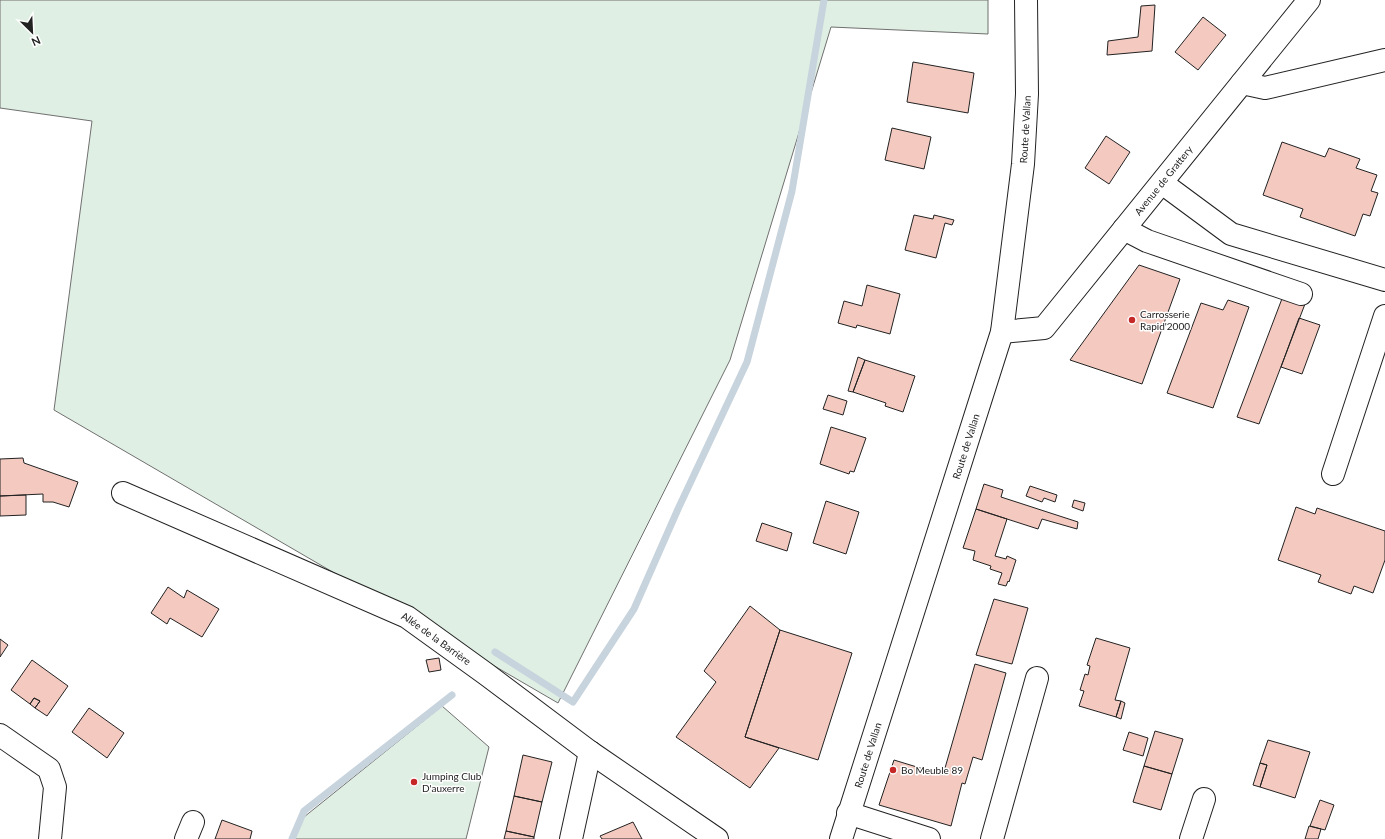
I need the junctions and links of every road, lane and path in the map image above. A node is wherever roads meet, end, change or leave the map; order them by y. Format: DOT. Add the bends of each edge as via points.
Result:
graph roads {
  1 [pos="1026,0"];
  2 [pos="1309,0"];
  3 [pos="1385,60"];
  4 [pos="1242,83"];
  5 [pos="1162,183"];
  6 [pos="1124,229"];
  7 [pos="1385,280"];
  8 [pos="1301,294"];
  9 [pos="1385,316"];
  10 [pos="1002,332"];
  11 [pos="1334,474"];
  12 [pos="123,493"];
  13 [pos="1037,678"];
  14 [pos="0,735"];
  15 [pos="590,752"];
  16 [pos="1204,799"];
  17 [pos="848,813"];
  18 [pos="50,839"];
  19 [pos="571,839"];
  20 [pos="717,839"];
  21 [pos="841,839"];
  22 [pos="929,839"];
  23 [pos="992,839"];
  24 [pos="1191,839"];
  1 -- 10 [label="street, Route de Vallan" via="1027,94 1023,164"];
  2 -- 4 [label="street, Avenue de Grattery"];
  3 -- 4 [label="street" via="1265,88"];
  4 -- 5 [label="street, Avenue de Grattery"];
  5 -- 6 [label="street, Avenue de Grattery"];
  5 -- 7 [label="street" via="1231,234"];
  6 -- 8 [label="street" via="1147,241"];
  6 -- 10 [label="street, Avenue de Grattery" via="1044,328"];
  9 -- 11 [label="street"];
  10 -- 17 [label="street, Route de Vallan"];
  12 -- 15 [label="street, Allée de la Barrière" via="407,617"];
  13 -- 23 [label="street"];
  14 -- 18 [label="street" via="49,769 55,787"];
  15 -- 19 [label="street"];
  15 -- 20 [label="street, Allée de la Barrière"];
  16 -- 24 [label="street"];
  17 -- 21 [label="street, Route de Vallan"];
  17 -- 22 [label="street"];
}
